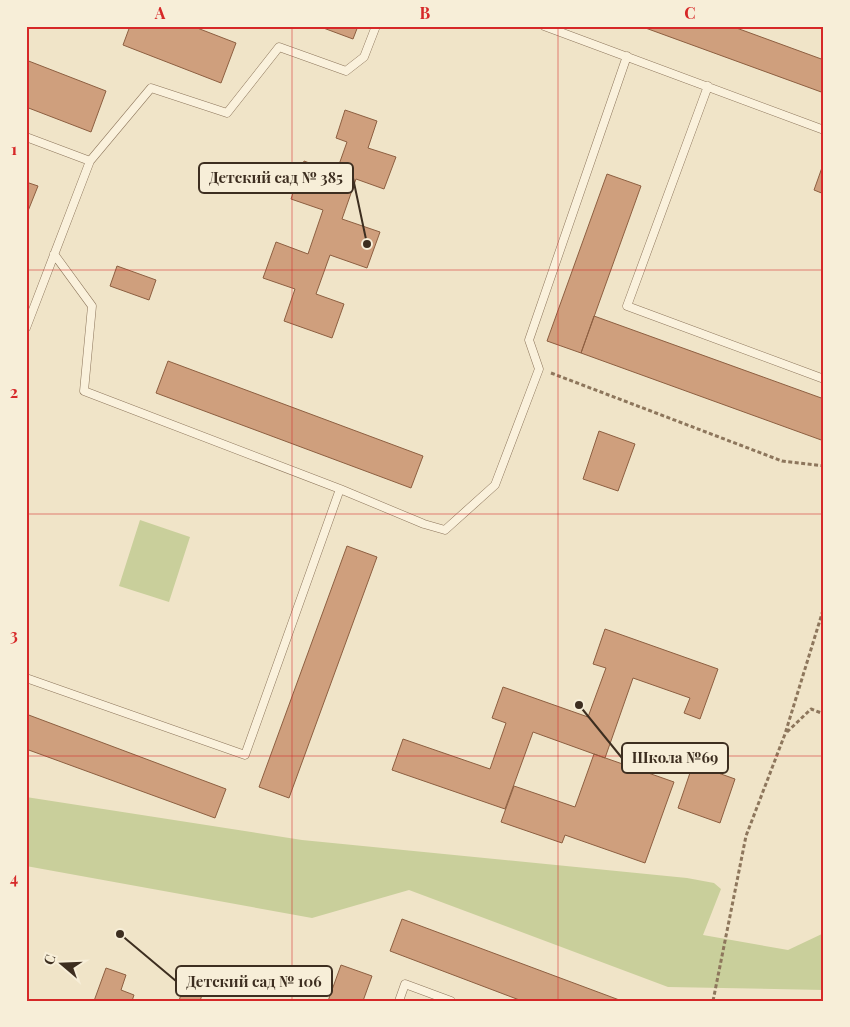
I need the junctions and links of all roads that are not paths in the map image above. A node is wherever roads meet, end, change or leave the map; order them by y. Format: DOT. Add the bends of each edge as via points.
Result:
graph roads {
  1 [pos="376,26"];
  2 [pos="544,26"];
  3 [pos="627,56"];
  4 [pos="708,86"];
  5 [pos="824,130"];
  6 [pos="26,137"];
  7 [pos="90,161"];
  8 [pos="54,254"];
  9 [pos="26,328"];
  10 [pos="824,379"];
  11 [pos="340,489"];
  12 [pos="26,678"];
  13 [pos="399,1001"];
  14 [pos="451,1001"];
  1 -- 7 [label="lane" via="364,57 346,71 279,47 227,113 151,88"];
  2 -- 3 [label="lane"];
  3 -- 4 [label="lane"];
  3 -- 11 [label="lane" via="529,340 539,368 495,485 445,530"];
  4 -- 5 [label="lane"];
  4 -- 10 [label="lane" via="627,306"];
  6 -- 7 [label="lane"];
  7 -- 8 [label="lane"];
  8 -- 9 [label="lane"];
  8 -- 11 [label="lane" via="92,306 84,392"];
  11 -- 12 [label="lane" via="245,755"];
  13 -- 14 [label="lane" via="405,984"];
}
